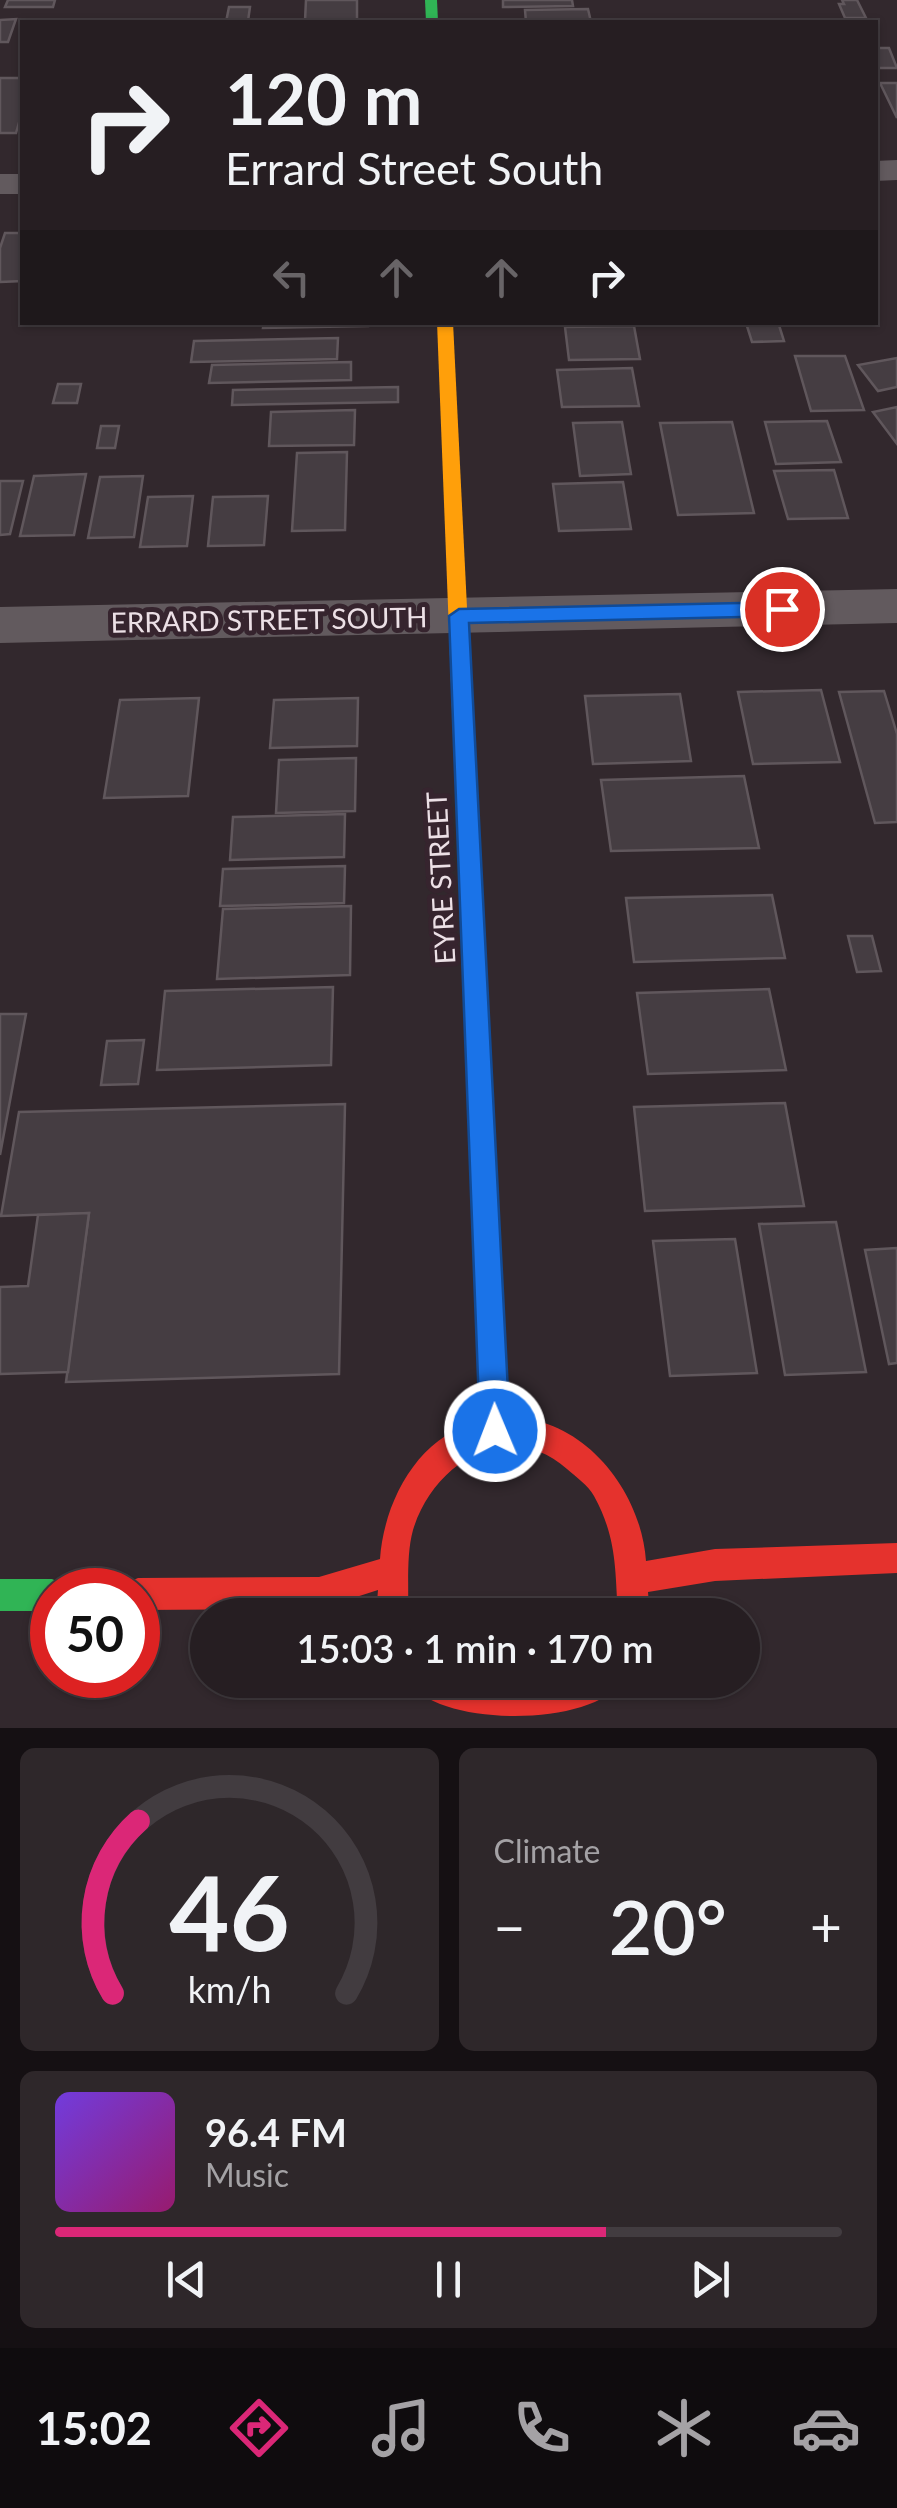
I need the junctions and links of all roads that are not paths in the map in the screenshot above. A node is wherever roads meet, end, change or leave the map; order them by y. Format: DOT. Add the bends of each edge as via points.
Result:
graph roads {
  1 [pos="445,325"];
  2 [pos="897,606"];
  3 [pos="459,616"];
  4 [pos="0,626"];
  5 [pos="495,1431"];
  6 [pos="897,1558"];
  7 [pos="388,1572"];
  8 [pos="637,1578"];
  9 [pos="30,1594"];
  10 [pos="160,1594"];
  11 [pos="0,1595"];
  12 [pos="390,1598"];
  13 [pos="635,1598"];
  14 [pos="441,1698"];
  15 [pos="586,1698"];
  16 [pos="511,1728"];
  1 -- 3 [label="main road, EYRE STREET"];
  2 -- 3 [label="street, ERRARD STREET SOUTH"];
  3 -- 4 [label="street, ERRARD STREET SOUTH"];
  3 -- 5 [label="main road, EYRE STREET"];
  5 -- 7 [label="main road" via="462,1440 408,1492 393,1530"];
  5 -- 8 [label="main road" via="554,1439 579,1455 620,1507"];
  6 -- 8 [label="main road" via="715,1565"];
  7 -- 10 [label="main road" via="319,1593"];
  7 -- 12 [label="main road"];
  8 -- 13 [label="main road"];
  9 -- 11 [label="main road"];
  14 -- 16 [label="main road" via="468,1715"];
  15 -- 16 [label="main road" via="568,1714"];
}
